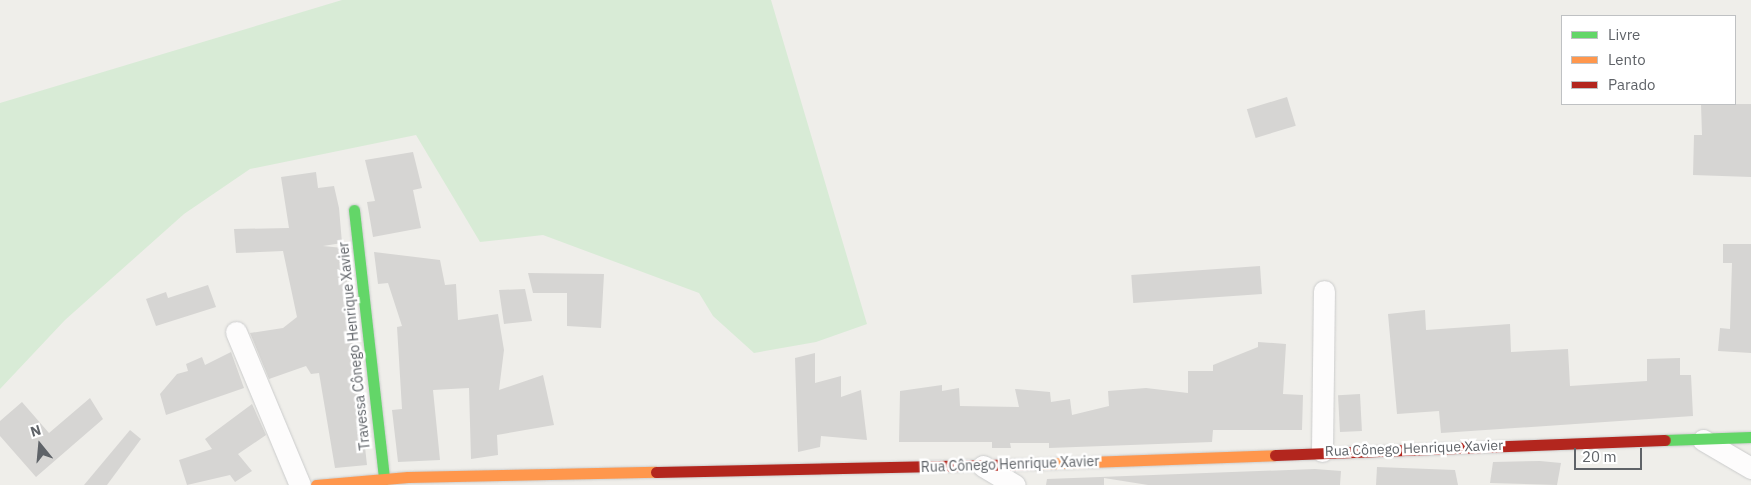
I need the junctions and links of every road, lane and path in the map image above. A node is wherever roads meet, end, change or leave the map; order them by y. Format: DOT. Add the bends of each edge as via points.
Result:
graph roads {
  1 [pos="354,210"];
  2 [pos="1324,291"];
  3 [pos="236,332"];
  4 [pos="1751,437"];
  5 [pos="1703,440"];
  6 [pos="1322,451"];
  7 [pos="983,466"];
  8 [pos="1751,468"];
  9 [pos="780,477"];
  10 [pos="384,479"];
  11 [pos="437,482"];
  12 [pos="300,485"];
  13 [pos="316,485"];
  14 [pos="1015,485"];
  1 -- 10 [label="street, Travessa Cônego Henrique Xavier"];
  2 -- 6 [label="street"];
  3 -- 12 [label="street"];
  4 -- 5 [label="street, Rua Cônego Henrique Xavier"];
  5 -- 6 [label="street, Rua Cônego Henrique Xavier"];
  5 -- 8 [label="street"];
  6 -- 7 [label="street, Rua Cônego Henrique Xavier"];
  7 -- 9 [label="street, Rua Cônego Henrique Xavier"];
  7 -- 14 [label="street"];
  9 -- 11 [label="street, Rua Cônego Henrique Xavier"];
  10 -- 11 [label="street, Rua Cônego Henrique Xavier"];
  10 -- 13 [label="street, Rua Cônego Henrique Xavier"];
}
